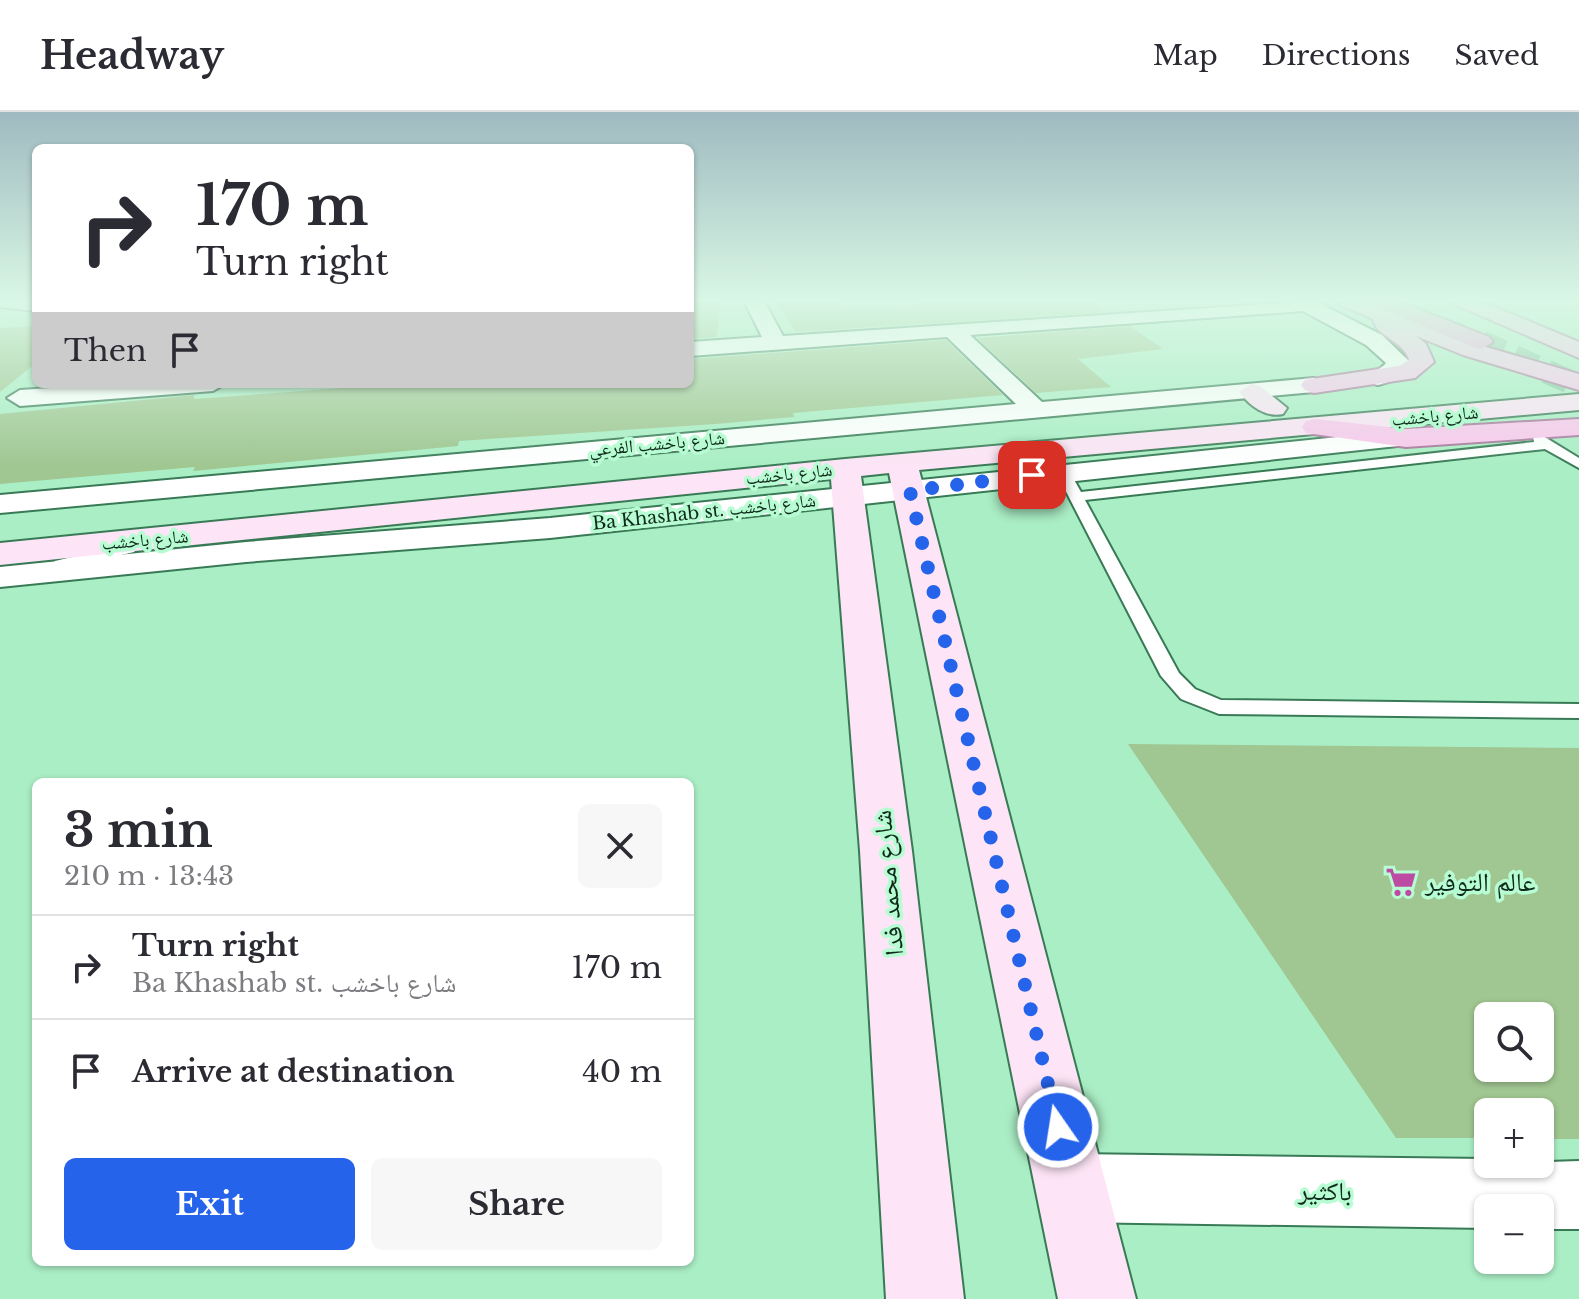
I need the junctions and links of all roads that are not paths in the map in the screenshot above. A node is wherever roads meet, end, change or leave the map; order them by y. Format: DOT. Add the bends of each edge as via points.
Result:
graph roads {
  1 [pos="980,356"];
  2 [pos="1392,356"];
  3 [pos="1420,356"];
  4 [pos="1491,356"];
  5 [pos="1378,378"];
  6 [pos="1314,385"];
  7 [pos="1579,385"];
  8 [pos="107,388"];
  9 [pos="28,391"];
  10 [pos="1263,400"];
  11 [pos="1579,402"];
  12 [pos="1035,409"];
  13 [pos="0,416"];
  14 [pos="1316,427"];
  15 [pos="1579,427"];
  16 [pos="1521,429"];
  17 [pos="1416,438"];
  18 [pos="1547,445"];
  19 [pos="1456,454"];
  20 [pos="1226,456"];
  21 [pos="1579,464"];
  22 [pos="1279,474"];
  23 [pos="906,477"];
  24 [pos="381,479"];
  25 [pos="848,482"];
  26 [pos="1070,484"];
  27 [pos="0,504"];
  28 [pos="0,523"];
  29 [pos="1,569"];
  30 [pos="1579,711"];
  31 [pos="1072,1188"];
  32 [pos="1579,1195"];
  33 [pos="925,1299"];
  34 [pos="1097,1299"];
  1 -- 12 [label="street"];
  2 -- 5 [label="street" via="1398,362 1390,374"];
  3 -- 5 [label="main road" via="1415,368"];
  4 -- 7 [label="main road"];
  5 -- 6 [label="main road"];
  6 -- 10 [label="street, شارع باخشب الفرعي"];
  7 -- 10 [label="main road, شارع باخشب"];
  8 -- 9 [label="street"];
  9 -- 13 [label="street"];
  10 -- 12 [label="street, شارع باخشب الفرعي"];
  10 -- 24 [label="main road, شارع باخشب"];
  11 -- 14 [label="main road, شارع باخشب"];
  12 -- 24 [label="street, شارع باخشب الفرعي"];
  14 -- 17 [label="main road"];
  14 -- 23 [label="main road, شارع باخشب"];
  15 -- 16 [label="main road"];
  16 -- 17 [label="main road"];
  16 -- 18 [label="lane"];
  17 -- 19 [label="lane"];
  17 -- 20 [label="street, Ba Khashab st. شارع باخشب"];
  18 -- 19 [label="lane"];
  18 -- 21 [label="lane"];
  19 -- 22 [label="lane"];
  20 -- 22 [label="lane"];
  20 -- 26 [label="street, Ba Khashab st. شارع باخشب"];
  22 -- 26 [label="lane"];
  23 -- 25 [label="street, Ba Khashab st. شارع باخشب"];
  23 -- 26 [label="street, Ba Khashab st. شارع باخشب"];
  23 -- 31 [label="main road"];
  24 -- 27 [label="street, شارع باخشب الفرعي"];
  24 -- 28 [label="main road, شارع باخشب"];
  25 -- 29 [label="main road, شارع باخشب" via="183,537"];
  25 -- 29 [label="street, Ba Khashab st. شارع باخشب" via="550,528"];
  25 -- 33 [label="main road, شارع محمد فدا"];
  26 -- 30 [label="lane" via="1171,676 1188,694 1219,707"];
  31 -- 32 [label="street, باكثير"];
  31 -- 34 [label="main road"];
}
